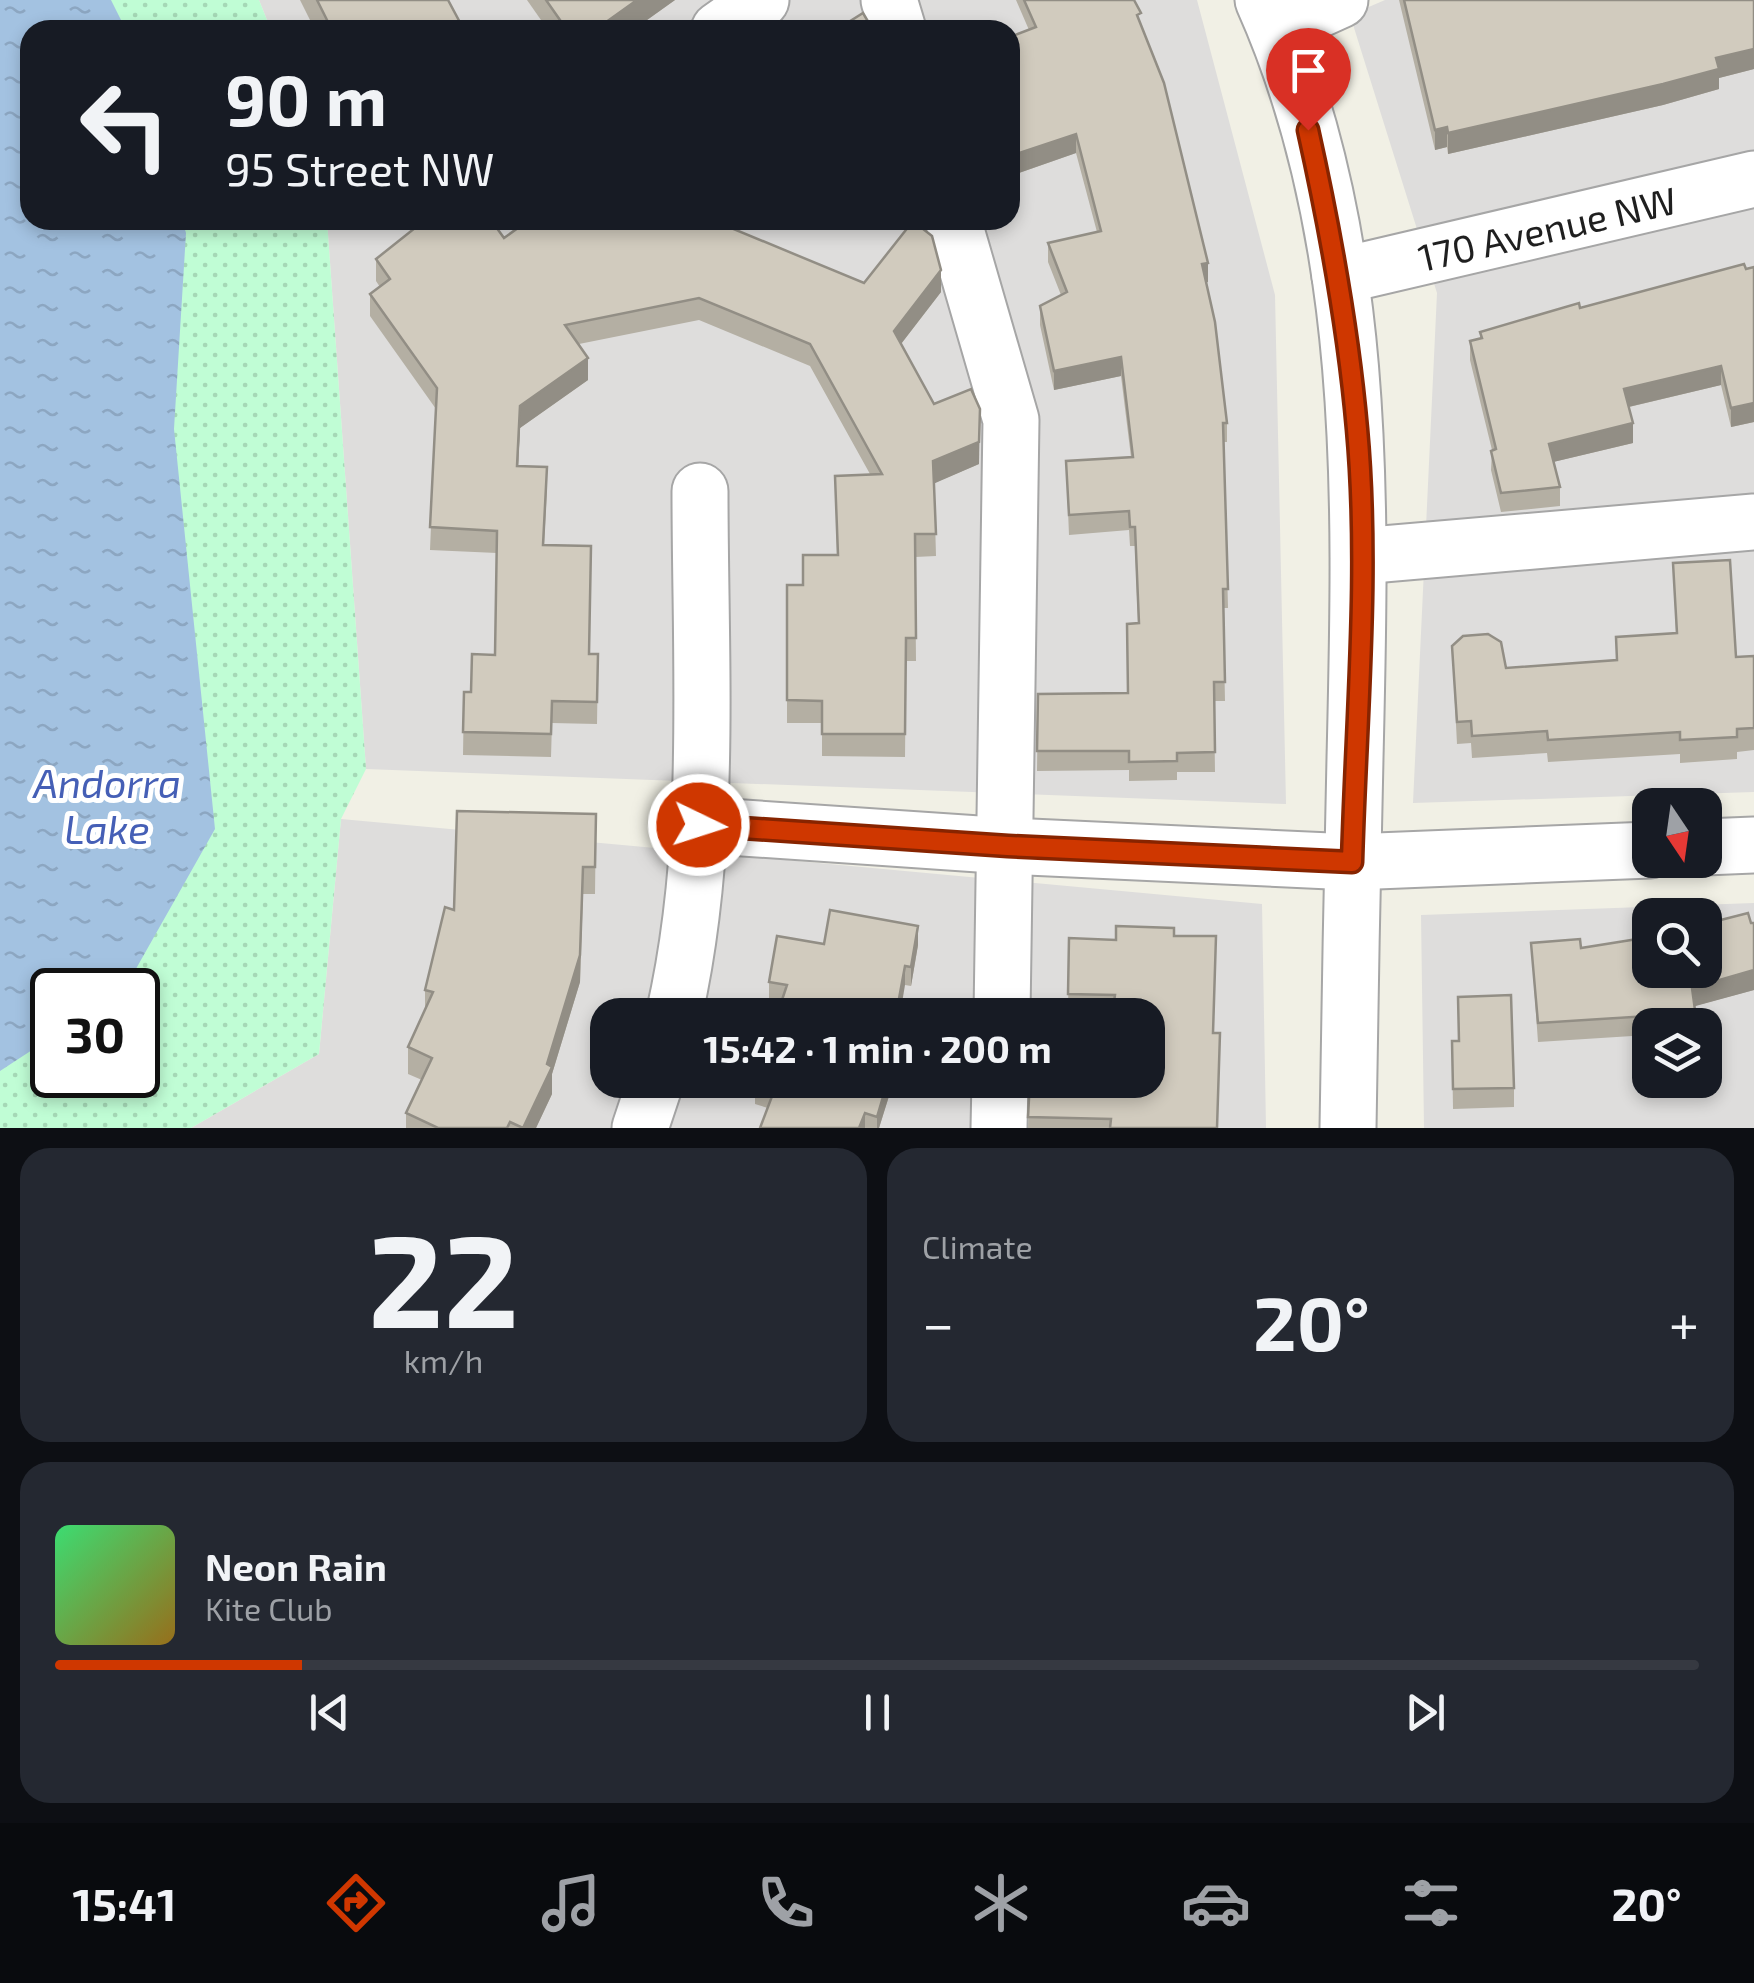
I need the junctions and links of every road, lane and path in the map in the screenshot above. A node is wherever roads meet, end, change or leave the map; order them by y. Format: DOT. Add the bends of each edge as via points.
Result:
graph roads {
  1 [pos="761,0"];
  2 [pos="1340,0"];
  3 [pos="1269,14"];
  4 [pos="732,20"];
  5 [pos="1754,179"];
  6 [pos="956,230"];
  7 [pos="1340,276"];
  8 [pos="700,491"];
  9 [pos="1754,522"];
  10 [pos="1360,556"];
  11 [pos="699,825"];
  12 [pos="1754,845"];
  13 [pos="1008,846"];
  14 [pos="1722,846"];
  15 [pos="1632,851"];
  16 [pos="1352,862"];
  17 [pos="678,998"];
  18 [pos="1003,998"];
  19 [pos="650,1098"];
  20 [pos="1000,1098"];
  21 [pos="640,1128"];
  22 [pos="999,1128"];
  23 [pos="1348,1128"];
  1 -- 4 [label="street"];
  2 -- 3 [label="street"];
  3 -- 7 [label="street" via="1308,130"];
  5 -- 7 [label="street, 170 Avenue NW"];
  6 -- 13 [label="street" via="1010,420"];
  7 -- 10 [label="street" via="1357,432"];
  8 -- 11 [label="street"];
  9 -- 10 [label="street"];
  10 -- 16 [label="street"];
  11 -- 13 [label="street"];
  11 -- 17 [label="street"];
  12 -- 14 [label="street"];
  13 -- 16 [label="street"];
  13 -- 18 [label="street"];
  15 -- 16 [label="street"];
  16 -- 23 [label="street"];
  19 -- 21 [label="street"];
  20 -- 22 [label="street"];
}
